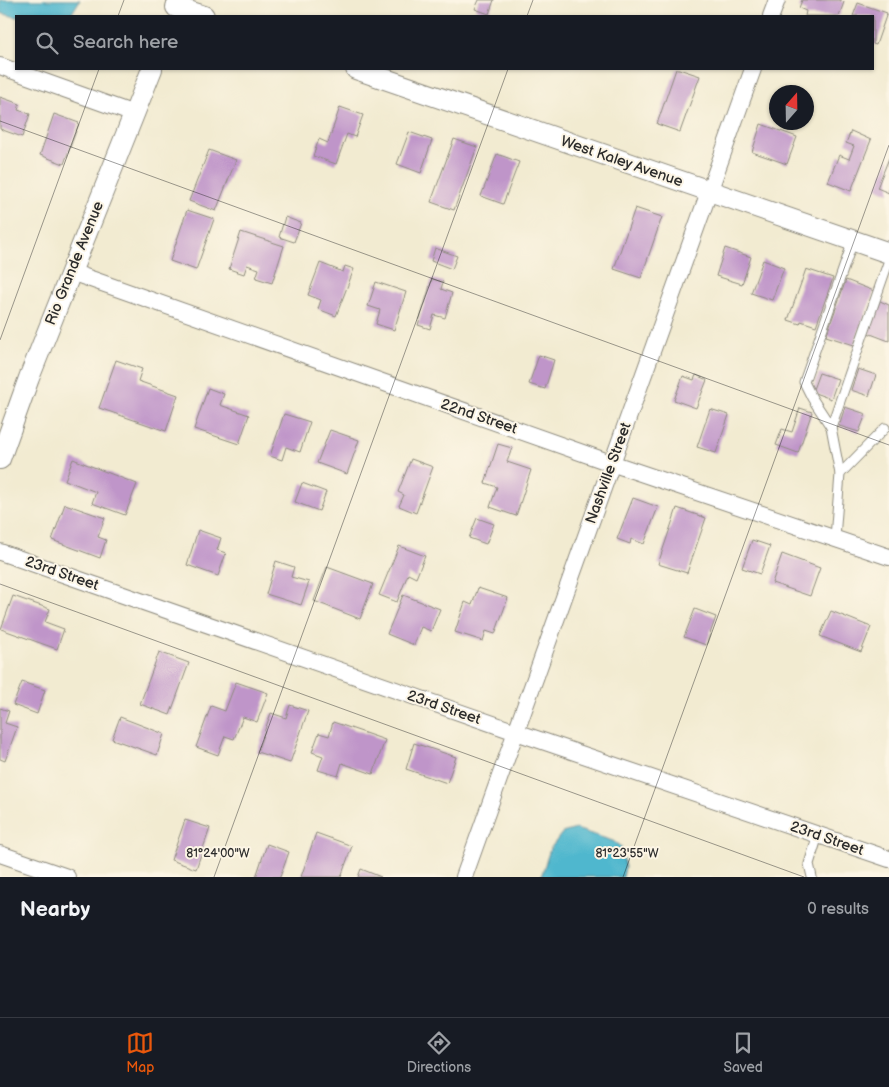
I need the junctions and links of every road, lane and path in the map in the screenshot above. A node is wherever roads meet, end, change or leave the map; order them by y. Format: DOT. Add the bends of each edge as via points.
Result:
graph roads {
  1 [pos="777,0"];
  2 [pos="176,8"];
  3 [pos="200,15"];
  4 [pos="771,15"];
  5 [pos="0,66"];
  6 [pos="152,70"];
  7 [pos="359,70"];
  8 [pos="753,70"];
  9 [pos="134,114"];
  10 [pos="709,191"];
  11 [pos="853,241"];
  12 [pos="889,254"];
  13 [pos="889,260"];
  14 [pos="70,272"];
  15 [pos="831,426"];
  16 [pos="885,428"];
  17 [pos="0,459"];
  18 [pos="611,462"];
  19 [pos="840,474"];
  20 [pos="835,538"];
  21 [pos="0,552"];
  22 [pos="889,556"];
  23 [pos="516,732"];
  24 [pos="818,835"];
  25 [pos="0,854"];
  26 [pos="889,859"];
  27 [pos="67,877"];
  28 [pos="464,877"];
  29 [pos="812,877"];
  1 -- 4 [label="street"];
  2 -- 3 [label="street"];
  5 -- 9 [label="street"];
  6 -- 9 [label="street, Rio Grande Avenue"];
  7 -- 10 [label="street, West Kaley Avenue"];
  8 -- 10 [label="street, Nashville Street"];
  9 -- 14 [label="street, Rio Grande Avenue"];
  10 -- 11 [label="street, West Kaley Avenue"];
  10 -- 18 [label="street, Nashville Street"];
  11 -- 12 [label="street, West Kaley Avenue"];
  11 -- 15 [label="lane" via="804,382"];
  13 -- 15 [label="lane"];
  14 -- 17 [label="street, Rio Grande Avenue"];
  14 -- 18 [label="street, 22nd Street"];
  15 -- 19 [label="lane"];
  16 -- 19 [label="lane"];
  18 -- 20 [label="street, 22nd Street"];
  18 -- 23 [label="street, Nashville Street"];
  19 -- 20 [label="lane"];
  20 -- 22 [label="street, 22nd Street"];
  21 -- 23 [label="street, 23rd Street"];
  23 -- 24 [label="street, 23rd Street"];
  23 -- 28 [label="street, Nashville Street"];
  24 -- 26 [label="street, 23rd Street"];
  24 -- 29 [label="lane" via="809,864"];
  25 -- 27 [label="street"];
}
